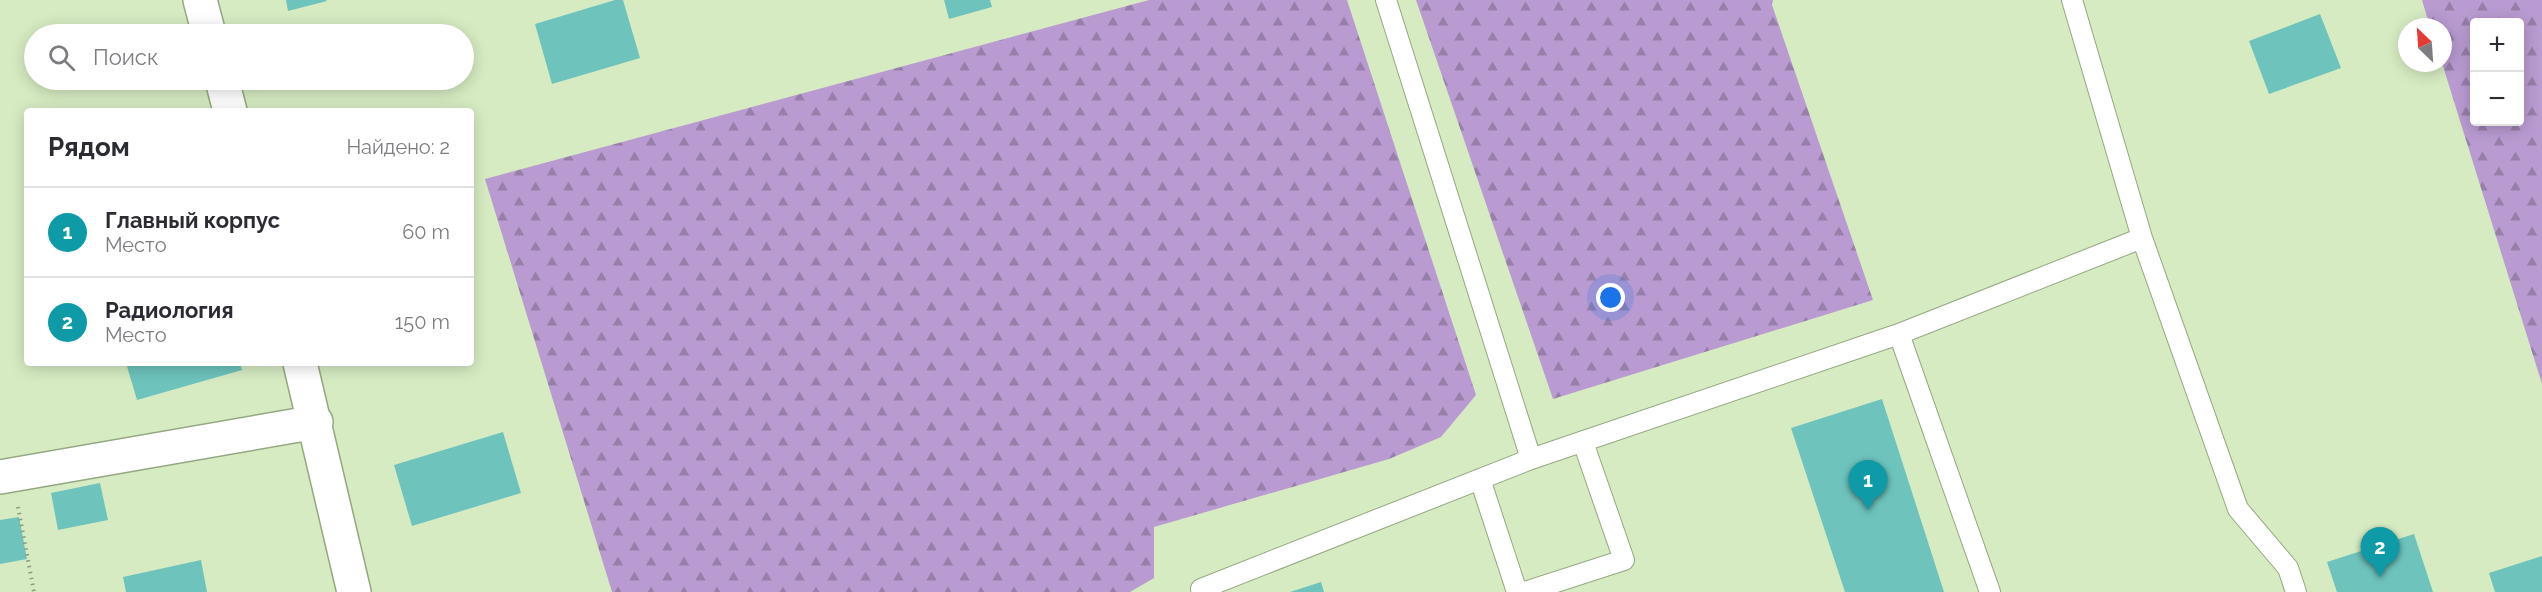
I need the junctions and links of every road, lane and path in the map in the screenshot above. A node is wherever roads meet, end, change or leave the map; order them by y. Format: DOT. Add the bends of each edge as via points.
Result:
graph roads {
  1 [pos="200,0"];
  2 [pos="1386,0"];
  3 [pos="2072,0"];
  4 [pos="206,24"];
  5 [pos="225,90"];
  6 [pos="229,108"];
  7 [pos="2142,238"];
  8 [pos="1899,334"];
  9 [pos="301,366"];
  10 [pos="316,422"];
  11 [pos="1583,442"];
  12 [pos="1531,459"];
  13 [pos="6,476"];
  14 [pos="1480,479"];
  15 [pos="34,592"];
  16 [pos="354,592"];
  17 [pos="1202,592"];
  18 [pos="1517,592"];
  19 [pos="1526,592"];
  20 [pos="1990,592"];
  21 [pos="2296,592"];
  1 -- 4 [label="street"];
  2 -- 12 [label="lane"];
  3 -- 7 [label="lane"];
  5 -- 6 [label="street"];
  7 -- 8 [label="lane"];
  7 -- 21 [label="lane" via="2238,509 2288,568"];
  8 -- 11 [label="lane"];
  8 -- 20 [label="lane"];
  9 -- 10 [label="street"];
  10 -- 13 [label="street"];
  10 -- 16 [label="street"];
  11 -- 12 [label="lane"];
  11 -- 19 [label="lane" via="1624,560"];
  12 -- 14 [label="lane"];
  13 -- 15 [label="path"];
  14 -- 17 [label="lane" via="1201,589"];
  14 -- 18 [label="lane"];
}
